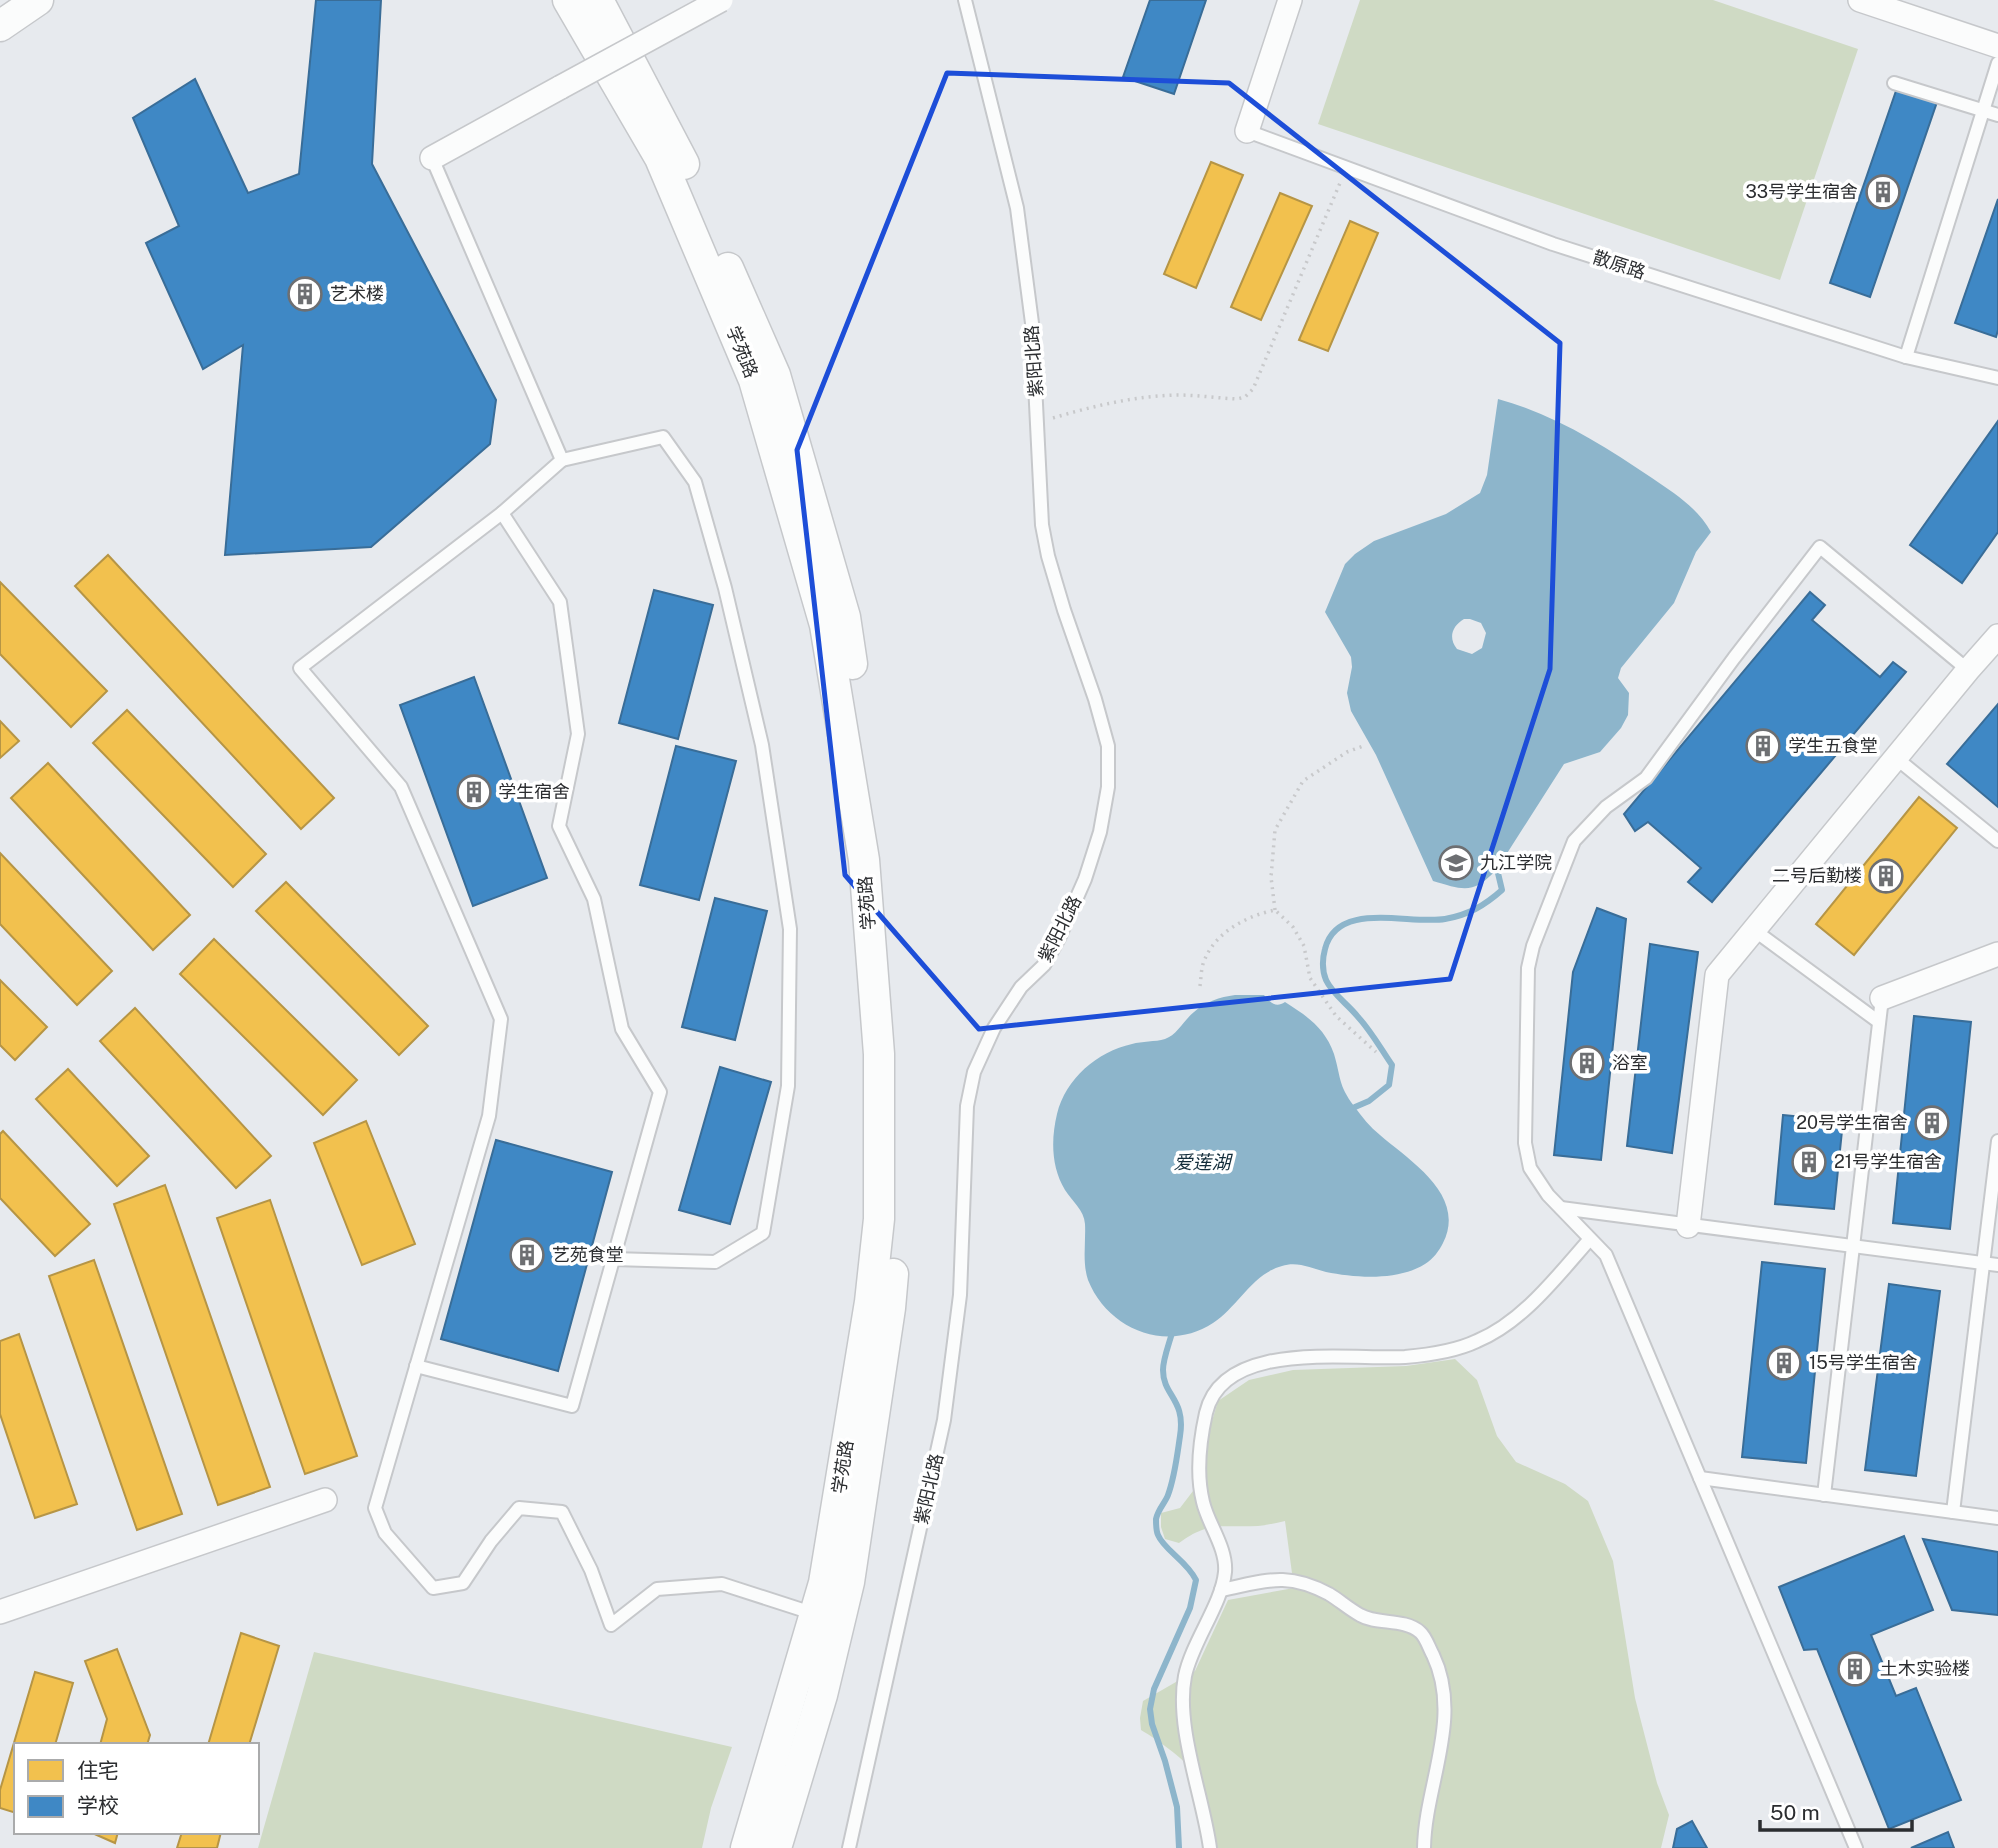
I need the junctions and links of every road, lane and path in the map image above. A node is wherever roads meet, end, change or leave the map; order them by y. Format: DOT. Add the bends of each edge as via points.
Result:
graph roads {
  1 [pos="12,0"];
  2 [pos="38,0"];
  3 [pos="568,0"];
  4 [pos="598,0"];
  5 [pos="722,0"];
  6 [pos="965,0"];
  7 [pos="1290,0"];
  8 [pos="1860,0"];
  9 [pos="0,8"];
  10 [pos="0,26"];
  11 [pos="1998,46"];
  12 [pos="1998,63"];
  13 [pos="1894,83"];
  14 [pos="1983,110"];
  15 [pos="1998,115"];
  16 [pos="1247,131"];
  17 [pos="432,158"];
  18 [pos="1347,168"];
  19 [pos="1906,357"];
  20 [pos="1998,378"];
  21 [pos="1037,422"];
  22 [pos="562,460"];
  23 [pos="502,513"];
  24 [pos="1998,636"];
  25 [pos="1968,670"];
  26 [pos="1363,746"];
  27 [pos="1896,758"];
  28 [pos="1998,841"];
  29 [pos="1275,910"];
  30 [pos="1754,930"];
  31 [pos="1998,954"];
  32 [pos="1200,986"];
  33 [pos="1882,998"];
  34 [pos="1879,1022"];
  35 [pos="1376,1052"];
  36 [pos="1998,1141"];
  37 [pos="1561,1208"];
  38 [pos="1688,1226"];
  39 [pos="1590,1239"];
  40 [pos="1853,1247"];
  41 [pos="614,1259"];
  42 [pos="1982,1263"];
  43 [pos="1998,1265"];
  44 [pos="416,1366"];
  45 [pos="1700,1478"];
  46 [pos="1824,1494"];
  47 [pos="325,1500"];
  48 [pos="1953,1512"];
  49 [pos="1998,1518"];
  50 [pos="1221,1590"];
  51 [pos="0,1612"];
  52 [pos="816,1614"];
  53 [pos="746,1848"];
  54 [pos="776,1848"];
  55 [pos="849,1848"];
  56 [pos="1210,1848"];
  57 [pos="1424,1848"];
  58 [pos="1856,1848"];
  1 -- 9 [label="street"];
  2 -- 10 [label="street"];
  3 -- 52 [label="street, 学苑路" via="660,158 754,380 825,625 864,860 879,1054 879,1219 868,1316"];
  4 -- 54 [label="street, 学苑路" via="677,148 775,375 845,617 884,871 897,1084 898,1215 890,1308 849,1581 822,1695"];
  5 -- 17 [label="street, bridge"];
  6 -- 21 [label="lane, 紫阳北路" via="1017,208 1032,323"];
  7 -- 16 [label="street"];
  8 -- 11 [label="street"];
  12 -- 14 [label="lane"];
  13 -- 14 [label="lane"];
  14 -- 15 [label="lane"];
  14 -- 19 [label="lane"];
  16 -- 18 [label="lane, 散原路"];
  17 -- 22 [label="lane"];
  18 -- 19 [label="lane, 散原路" via="1553,244"];
  18 -- 21 [label="path" via="1253,389 1245,397 1152,397 1083,408"];
  19 -- 20 [label="lane, 散原路"];
  21 -- 55 [label="lane, 紫阳北路" via="1048,556 1108,746 1108,787 1100,832 1059,939 994,1028 974,1072 967,1106 960,1295 944,1420"];
  22 -- 23 [label="lane"];
  22 -- 41 [label="lane" via="663,438 695,482 762,745 790,929 789,1086 763,1233 715,1262"];
  23 -- 41 [label="lane" via="560,602 578,734 559,826 594,899 622,1029 660,1092"];
  23 -- 44 [label="lane" via="300,668 401,787 501,1020 489,1115"];
  24 -- 25 [label="street"];
  25 -- 27 [label="street"];
  25 -- 37 [label="lane" via="1820,547 1646,778 1606,807 1574,841 1528,968 1525,1143 1530,1168"];
  26 -- 29 [label="path" via="1347,751 1303,780 1275,830 1271,877"];
  27 -- 28 [label="lane"];
  27 -- 30 [label="street"];
  29 -- 32 [label="path" via="1238,922 1218,940 1204,962"];
  29 -- 35 [label="path" via="1304,946 1310,978 1336,1016"];
  30 -- 34 [label="lane"];
  30 -- 38 [label="street" via="1717,975"];
  31 -- 33 [label="street"];
  33 -- 34 [label="lane"];
  34 -- 40 [label="lane"];
  36 -- 42 [label="lane"];
  37 -- 38 [label="lane"];
  37 -- 39 [label="lane"];
  38 -- 40 [label="lane"];
  39 -- 45 [label="lane" via="1606,1255"];
  39 -- 50 [label="lane" via="1526,1308 1500,1328 1458,1349 1408,1357 1299,1357 1246,1370 1221,1384 1206,1413 1200,1484 1226,1570"];
  40 -- 42 [label="lane"];
  40 -- 46 [label="lane"];
  41 -- 44 [label="lane" via="572,1406"];
  42 -- 43 [label="lane"];
  42 -- 48 [label="lane"];
  44 -- 52 [label="lane" via="375,1508 385,1533 433,1588 463,1583 519,1508 562,1512 591,1570 611,1625 657,1589 722,1584"];
  45 -- 46 [label="lane"];
  45 -- 58 [label="lane"];
  46 -- 48 [label="lane"];
  47 -- 51 [label="street"];
  48 -- 49 [label="lane"];
  50 -- 56 [label="lane" via="1189,1662 1184,1698 1186,1733"];
  50 -- 57 [label="lane" via="1293,1579 1328,1594 1362,1617 1423,1633 1439,1668 1446,1711"];
  52 -- 53 [label="street, 学苑路"];
}
